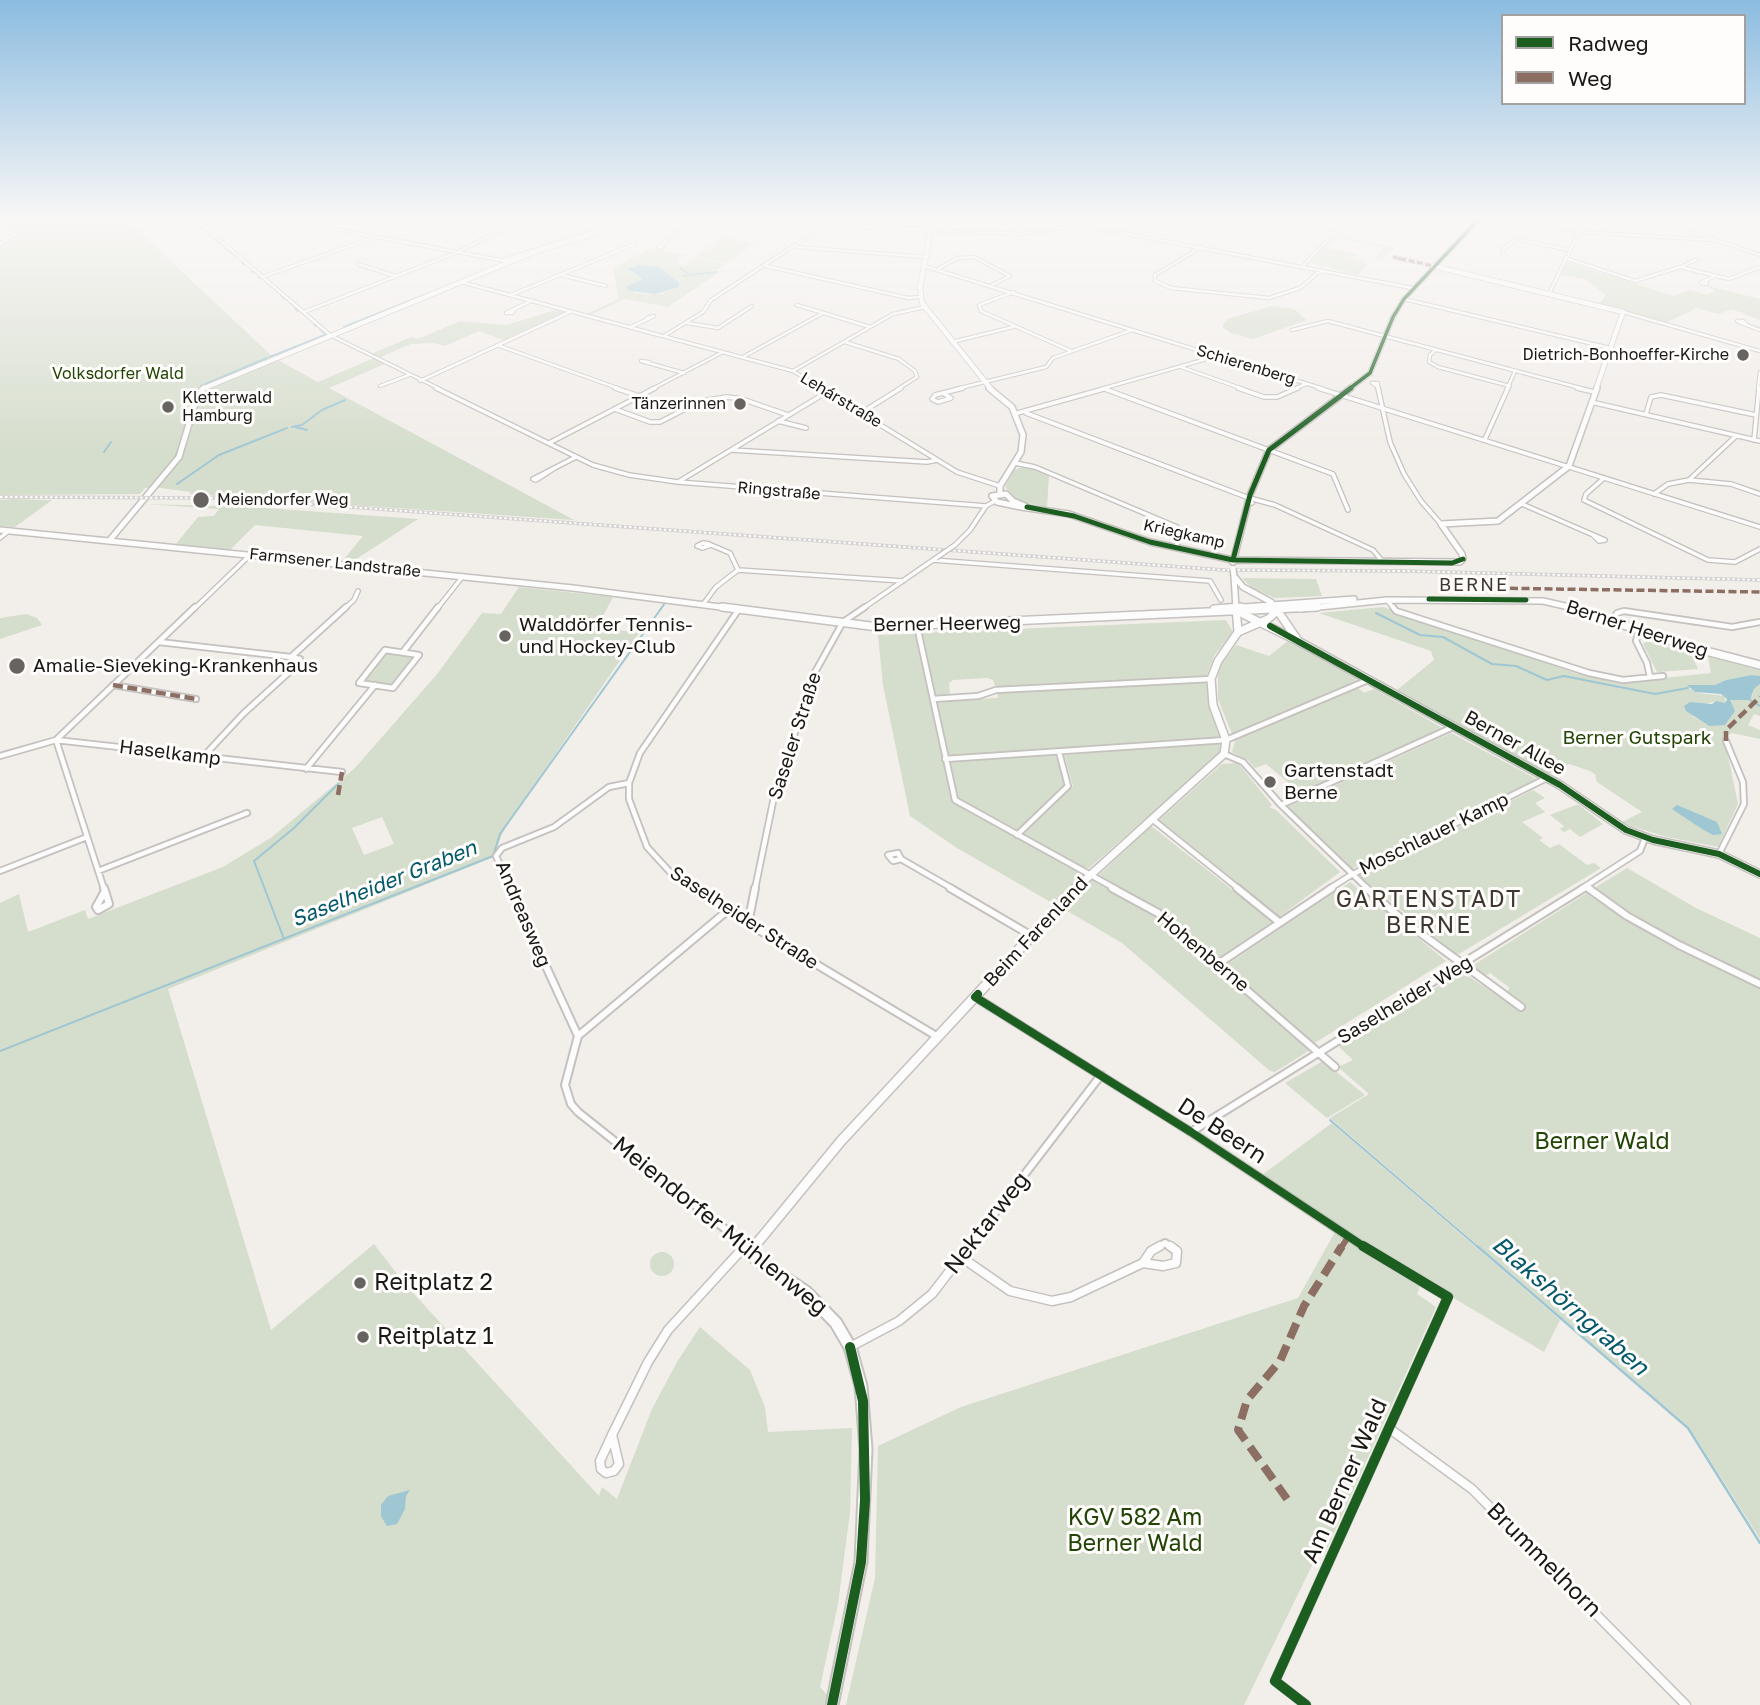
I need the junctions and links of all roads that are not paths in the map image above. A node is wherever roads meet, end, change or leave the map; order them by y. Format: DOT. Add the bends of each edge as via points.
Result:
graph roads {
  1 [pos="285,297"];
  2 [pos="343,297"];
  3 [pos="424,297"];
  4 [pos="516,297"];
  5 [pos="717,297"];
  6 [pos="902,297"];
  7 [pos="920,297"];
  8 [pos="1002,297"];
  9 [pos="1028,297"];
  10 [pos="1247,297"];
  11 [pos="1276,297"];
  12 [pos="1406,297"];
  13 [pos="1559,297"];
  14 [pos="1404,299"];
  15 [pos="531,301"];
  16 [pos="797,304"];
  17 [pos="752,306"];
  18 [pos="925,307"];
  19 [pos="515,309"];
  20 [pos="304,312"];
  21 [pos="571,312"];
  22 [pos="823,313"];
  23 [pos="1623,313"];
  24 [pos="647,318"];
  25 [pos="687,323"];
  26 [pos="1747,325"];
  27 [pos="631,327"];
  28 [pos="870,327"];
  29 [pos="1013,327"];
  30 [pos="1132,330"];
  31 [pos="1292,330"];
  32 [pos="1760,330"];
  33 [pos="330,335"];
  34 [pos="664,336"];
  35 [pos="1385,336"];
  36 [pos="845,342"];
  37 [pos="952,342"];
  38 [pos="497,345"];
  39 [pos="1610,348"];
  40 [pos="1436,350"];
  41 [pos="1071,351"];
  42 [pos="1760,351"];
  43 [pos="723,352"];
  44 [pos="1217,356"];
  45 [pos="743,357"];
  46 [pos="649,362"];
  47 [pos="1181,367"];
  48 [pos="793,371"];
  49 [pos="1514,371"];
  50 [pos="1760,372"];
  51 [pos="684,373"];
  52 [pos="409,375"];
  53 [pos="420,381"];
  54 [pos="985,383"];
  55 [pos="1306,384"];
  56 [pos="380,386"];
  57 [pos="1510,386"];
  58 [pos="1378,387"];
  59 [pos="1105,389"];
  60 [pos="827,392"];
  61 [pos="1594,392"];
  62 [pos="943,393"];
  63 [pos="1340,394"];
  64 [pos="639,396"];
  65 [pos="1591,402"];
  66 [pos="1382,407"];
  67 [pos="615,409"];
  68 [pos="862,413"];
  69 [pos="1026,413"];
  70 [pos="1014,414"];
  71 [pos="1646,414"];
  72 [pos="788,415"];
  73 [pos="1756,415"];
  74 [pos="778,421"];
  75 [pos="806,428"];
  76 [pos="1736,436"];
  77 [pos="1485,439"];
  78 [pos="1754,440"];
  79 [pos="1760,441"];
  80 [pos="549,443"];
  81 [pos="732,450"];
  82 [pos="1269,450"];
  83 [pos="576,457"];
  84 [pos="937,460"];
  85 [pos="1015,463"];
  86 [pos="1569,466"];
  87 [pos="553,470"];
  88 [pos="1604,478"];
  89 [pos="1689,480"];
  90 [pos="678,482"];
  91 [pos="1000,490"];
  92 [pos="1654,494"];
  93 [pos="1760,494"];
  94 [pos="1251,500"];
  95 [pos="995,501"];
  96 [pos="1008,501"];
  97 [pos="1522,504"];
  98 [pos="986,506"];
  99 [pos="1348,510"];
  100 [pos="1441,524"];
  101 [pos="1760,527"];
  102 [pos="0,530"];
  103 [pos="10,530"];
  104 [pos="1593,535"];
  105 [pos="0,538"];
  106 [pos="109,541"];
  107 [pos="711,545"];
  108 [pos="1176,547"];
  109 [pos="1760,549"];
  110 [pos="250,555"];
  111 [pos="935,559"];
  112 [pos="1233,560"];
  113 [pos="1383,562"];
  114 [pos="738,570"];
  115 [pos="1233,573"];
  116 [pos="463,576"];
  117 [pos="903,581"];
  118 [pos="358,591"];
  119 [pos="670,599"];
  120 [pos="1221,600"];
  121 [pos="1387,600"];
  122 [pos="704,603"];
  123 [pos="740,608"];
  124 [pos="1275,608"];
  125 [pos="1238,609"];
  126 [pos="1612,621"];
  127 [pos="843,622"];
  128 [pos="1262,622"];
  129 [pos="1760,622"];
  130 [pos="917,626"];
  131 [pos="1639,631"];
  132 [pos="1238,632"];
  133 [pos="1298,641"];
  134 [pos="158,642"];
  135 [pos="403,652"];
  136 [pos="291,657"];
  137 [pos="1760,665"];
  138 [pos="1664,676"];
  139 [pos="1650,677"];
  140 [pos="1211,679"];
  141 [pos="1368,680"];
  142 [pos="113,685"];
  143 [pos="375,685"];
  144 [pos="196,699"];
  145 [pos="933,699"];
  146 [pos="1453,727"];
  147 [pos="56,740"];
  148 [pos="1226,740"];
  149 [pos="1726,741"];
  150 [pos="1059,752"];
  151 [pos="1224,754"];
  152 [pos="0,756"];
  153 [pos="203,757"];
  154 [pos="945,760"];
  155 [pos="306,768"];
  156 [pos="342,772"];
  157 [pos="1547,778"];
  158 [pos="629,783"];
  159 [pos="1280,806"];
  160 [pos="247,813"];
  161 [pos="1152,819"];
  162 [pos="1017,835"];
  163 [pos="87,837"];
  164 [pos="1645,838"];
  165 [pos="1719,855"];
  166 [pos="901,859"];
  167 [pos="0,871"];
  168 [pos="98,871"];
  169 [pos="1089,874"];
  170 [pos="1760,874"];
  171 [pos="1351,875"];
  172 [pos="1586,886"];
  173 [pos="105,891"];
  174 [pos="727,911"];
  175 [pos="1279,922"];
  176 [pos="748,924"];
  177 [pos="1032,936"];
  178 [pos="1218,964"];
  179 [pos="1462,965"];
  180 [pos="1760,984"];
  181 [pos="975,997"];
  182 [pos="1521,1007"];
  183 [pos="578,1036"];
  184 [pos="938,1037"];
  185 [pos="1319,1052"];
  186 [pos="1335,1067"];
  187 [pos="1101,1075"];
  188 [pos="1191,1132"];
  189 [pos="748,1248"];
  190 [pos="961,1257"];
  191 [pos="1143,1263"];
  192 [pos="1448,1297"];
  193 [pos="850,1347"];
  194 [pos="1390,1429"];
  195 [pos="612,1435"];
  196 [pos="832,1705"];
  197 [pos="1306,1705"];
  198 [pos="1686,1705"];
  1 -- 20 [label="street, Ringstraße"];
  2 -- 20 [label="street"];
  3 -- 33 [label="street"];
  4 -- 15 [label="street, Lehárstraße"];
  5 -- 25 [label="street"];
  6 -- 7 [label="street"];
  7 -- 18 [label="street, Saseler Straße"];
  8 -- 29 [label="street" via="979,305 981,311"];
  9 -- 30 [label="street, Schierenberg"];
  10 -- 11 [label="street"];
  12 -- 14 [label="street"];
  13 -- 23 [label="street"];
  14 -- 35 [label="street"];
  14 -- 39 [label="street"];
  15 -- 19 [label="street"];
  15 -- 21 [label="street, Lehárstraße"];
  16 -- 22 [label="street"];
  17 -- 25 [label="street" via="718,328"];
  18 -- 28 [label="street" via="892,314"];
  18 -- 37 [label="street, Saseler Straße"];
  20 -- 33 [label="street, Ringstraße"];
  21 -- 27 [label="street, Lehárstraße"];
  21 -- 38 [label="street"];
  22 -- 28 [label="street"];
  22 -- 45 [label="street"];
  23 -- 39 [label="street"];
  23 -- 42 [label="street"];
  24 -- 27 [label="street"];
  25 -- 34 [label="street"];
  26 -- 32 [label="street"];
  27 -- 34 [label="street, Lehárstraße"];
  28 -- 36 [label="street"];
  29 -- 37 [label="street"];
  29 -- 41 [label="street"];
  30 -- 41 [label="street"];
  30 -- 44 [label="street, Schierenberg"];
  31 -- 35 [label="street" via="1328,321"];
  33 -- 52 [label="street, Ringstraße"];
  33 -- 106 [label="street" via="203,387 179,457"];
  34 -- 43 [label="street, Lehárstraße"];
  35 -- 40 [label="street"];
  35 -- 63 [label="street" via="1370,371"];
  36 -- 48 [label="street"];
  36 -- 68 [label="street" via="899,359 917,377"];
  37 -- 54 [label="street, Saseler Straße"];
  38 -- 53 [label="street"];
  38 -- 64 [label="street"];
  39 -- 61 [label="street"];
  40 -- 49 [label="street"];
  40 -- 57 [label="street" via="1429,362 1438,367"];
  41 -- 54 [label="street" via="1053,358 1046,367"];
  43 -- 45 [label="street, Lehárstraße"];
  43 -- 51 [label="street"];
  44 -- 47 [label="street"];
  44 -- 55 [label="street, Schierenberg"];
  45 -- 48 [label="street, Lehárstraße"];
  46 -- 51 [label="street"];
  47 -- 55 [label="street" via="1264,397 1277,397"];
  47 -- 59 [label="street"];
  48 -- 60 [label="street, Lehárstraße"];
  49 -- 57 [label="street"];
  49 -- 61 [label="street"];
  50 -- 73 [label="street"];
  51 -- 64 [label="street"];
  52 -- 53 [label="street, Ringstraße"];
  52 -- 56 [label="street"];
  53 -- 80 [label="street, Ringstraße"];
  54 -- 62 [label="street"];
  54 -- 70 [label="street, Saseler Straße"];
  55 -- 63 [label="street, Schierenberg"];
  57 -- 77 [label="street"];
  58 -- 66 [label="street"];
  59 -- 69 [label="street"];
  59 -- 82 [label="street"];
  60 -- 68 [label="street, Lehárstraße"];
  60 -- 72 [label="street"];
  61 -- 65 [label="street"];
  62 -- 62 [label="street" via="933,396 932,399 951,398"];
  63 -- 66 [label="street, Schierenberg"];
  63 -- 82 [label="street"];
  64 -- 67 [label="street"];
  65 -- 71 [label="street"];
  65 -- 86 [label="street"];
  66 -- 77 [label="street, Schierenberg"];
  66 -- 100 [label="street" via="1404,474"];
  67 -- 72 [label="street" via="660,422 701,401 727,397"];
  67 -- 80 [label="street"];
  68 -- 84 [label="street, Lehárstraße"];
  69 -- 70 [label="street"];
  69 -- 94 [label="street"];
  70 -- 85 [label="street, Saseler Straße" via="1024,440"];
  71 -- 73 [label="street" via="1651,397 1661,396"];
  71 -- 76 [label="street"];
  72 -- 74 [label="street"];
  73 -- 78 [label="street"];
  74 -- 75 [label="street"];
  74 -- 81 [label="street"];
  76 -- 78 [label="street"];
  76 -- 89 [label="street"];
  77 -- 86 [label="street, Schierenberg"];
  78 -- 79 [label="street"];
  80 -- 83 [label="street, Ringstraße"];
  81 -- 84 [label="street"];
  81 -- 90 [label="street"];
  82 -- 94 [label="street"];
  82 -- 99 [label="street" via="1333,474"];
  83 -- 87 [label="street"];
  83 -- 90 [label="street, Ringstraße" via="629,475"];
  84 -- 91 [label="street, Lehárstraße"];
  85 -- 91 [label="street, Saseler Straße"];
  85 -- 108 [label="street" via="1035,467 1177,527 1181,533"];
  86 -- 88 [label="street, Schierenberg"];
  86 -- 97 [label="street"];
  87 -- 87 [label="street" via="548,471 533,479 536,480"];
  88 -- 92 [label="street, Schierenberg"];
  88 -- 109 [label="street" via="1584,500 1708,560 1735,562"];
  89 -- 92 [label="street" via="1668,484"];
  89 -- 93 [label="street" via="1731,484"];
  90 -- 98 [label="street, Ringstraße"];
  91 -- 95 [label="street, Saseler Straße" via="992,496"];
  91 -- 96 [label="street" via="1009,495"];
  92 -- 101 [label="street, Schierenberg"];
  94 -- 112 [label="street"];
  94 -- 113 [label="street" via="1275,505 1373,550"];
  95 -- 96 [label="street"];
  95 -- 98 [label="street, Saseler Straße"];
  96 -- 108 [label="street, Kriegkamp"];
  97 -- 100 [label="street" via="1494,523"];
  97 -- 104 [label="street"];
  98 -- 111 [label="street, Saseler Straße, bridge" via="970,530"];
  100 -- 113 [label="street, Kriegkamp" via="1463,559 1452,563"];
  102 -- 103 [label="street, Farmsener Landstraße"];
  103 -- 105 [label="street"];
  103 -- 106 [label="street, Farmsener Landstraße"];
  106 -- 110 [label="street, Farmsener Landstraße"];
  107 -- 114 [label="street" via="730,553"];
  108 -- 112 [label="street, Kriegkamp"];
  110 -- 116 [label="street, Farmsener Landstraße"];
  110 -- 134 [label="street"];
  111 -- 117 [label="street, Saseler Straße"];
  111 -- 120 [label="street" via="1210,581"];
  112 -- 113 [label="street, Kriegkamp"];
  112 -- 115 [label="street"];
  114 -- 117 [label="street"];
  114 -- 122 [label="street"];
  115 -- 124 [label="street" via="1246,589"];
  115 -- 125 [label="street"];
  116 -- 119 [label="street, Farmsener Landstraße"];
  116 -- 135 [label="street"];
  117 -- 127 [label="street, Saseler Straße"];
  118 -- 136 [label="street" via="354,600"];
  119 -- 122 [label="street, Berner Heerweg"];
  121 -- 124 [label="street, Berner Heerweg"];
  121 -- 126 [label="street, Berner Heerweg" via="1544,601"];
  121 -- 139 [label="street" via="1396,611 1589,673 1623,680"];
  122 -- 123 [label="street, Berner Heerweg"];
  123 -- 127 [label="street, Berner Heerweg"];
  123 -- 158 [label="street" via="640,753"];
  124 -- 125 [label="street, Berner Heerweg"];
  124 -- 128 [label="street"];
  124 -- 133 [label="street, Berner Allee"];
  125 -- 128 [label="street, Berner Allee"];
  125 -- 130 [label="street, Berner Heerweg"];
  125 -- 132 [label="street"];
  126 -- 129 [label="street" via="1624,611 1732,626"];
  126 -- 131 [label="street, Berner Heerweg"];
  127 -- 130 [label="street, Berner Heerweg"];
  127 -- 176 [label="street, Saseler Straße" via="814,674 786,762 771,810"];
  128 -- 132 [label="street"];
  128 -- 133 [label="street, Berner Allee"];
  130 -- 145 [label="street, Hohenberne"];
  131 -- 137 [label="street, Berner Heerweg"];
  131 -- 139 [label="street" via="1636,641"];
  132 -- 140 [label="street" via="1217,661"];
  133 -- 141 [label="street, Berner Allee"];
  134 -- 136 [label="street"];
  134 -- 142 [label="street"];
  135 -- 143 [label="street" via="386,650 359,683"];
  135 -- 143 [label="street" via="419,655 393,688"];
  136 -- 153 [label="street" via="300,659 298,664"];
  138 -- 139 [label="street"];
  140 -- 145 [label="street" via="996,690"];
  140 -- 148 [label="street" via="1213,705"];
  141 -- 146 [label="street, Berner Allee"];
  141 -- 148 [label="street"];
  142 -- 144 [label="street"];
  142 -- 147 [label="street"];
  143 -- 155 [label="street"];
  145 -- 154 [label="street, Hohenberne"];
  146 -- 157 [label="street, Berner Allee"];
  146 -- 159 [label="street"];
  147 -- 152 [label="street, Haselkamp"];
  147 -- 153 [label="street, Haselkamp"];
  147 -- 163 [label="street"];
  148 -- 150 [label="street"];
  148 -- 151 [label="street"];
  149 -- 165 [label="street" via="1743,782 1744,804"];
  150 -- 154 [label="street"];
  150 -- 162 [label="street" via="1068,786"];
  151 -- 159 [label="street" via="1243,762"];
  151 -- 161 [label="street, Beim Farenland"];
  153 -- 155 [label="street, Haselkamp"];
  154 -- 162 [label="street, Hohenberne" via="955,800"];
  155 -- 156 [label="street, Haselkamp"];
  157 -- 164 [label="street, Berner Allee" via="1611,822"];
  157 -- 171 [label="street, Moschlauer Kamp"];
  158 -- 174 [label="street, Saselheider Straße" via="629,800 647,847 670,872"];
  158 -- 183 [label="street, Andreasweg" via="609,787 554,827 502,848 496,856"];
  159 -- 171 [label="street"];
  160 -- 168 [label="street"];
  161 -- 169 [label="street, Beim Farenland"];
  161 -- 175 [label="street"];
  162 -- 169 [label="street, Hohenberne"];
  163 -- 167 [label="street"];
  163 -- 168 [label="street"];
  164 -- 165 [label="street, Berner Allee"];
  164 -- 172 [label="street, Saselheider Weg" via="1640,851"];
  165 -- 170 [label="street, Berner Allee"];
  166 -- 177 [label="street"];
  168 -- 173 [label="street"];
  169 -- 177 [label="street, Beim Farenland"];
  169 -- 178 [label="street, Hohenberne" via="1158,913"];
  171 -- 175 [label="street, Moschlauer Kamp"];
  171 -- 179 [label="street"];
  172 -- 179 [label="street, Saselheider Weg"];
  172 -- 180 [label="street" via="1679,946"];
  174 -- 176 [label="street, Saselheider Straße"];
  174 -- 183 [label="street"];
  175 -- 178 [label="street, Moschlauer Kamp"];
  176 -- 184 [label="street, Saselheider Straße"];
  177 -- 181 [label="street, Beim Farenland"];
  178 -- 185 [label="street, Hohenberne"];
  179 -- 182 [label="street"];
  179 -- 185 [label="street, Saselheider Weg"];
  181 -- 184 [label="street, Beim Farenland"];
  181 -- 187 [label="street, De Beern"];
  183 -- 189 [label="street, Meiendorfer Mühlenweg" via="566,1075 571,1104"];
  184 -- 189 [label="street, Beim Farenland"];
  185 -- 186 [label="street, Hohenberne"];
  185 -- 188 [label="street, Saselheider Weg"];
  187 -- 188 [label="street, De Beern"];
  187 -- 190 [label="street, Nektarweg"];
  188 -- 192 [label="street, De Beern" via="1348,1237"];
  189 -- 193 [label="street, Meiendorfer Mühlenweg" via="828,1313"];
  189 -- 195 [label="street" via="666,1334"];
  190 -- 191 [label="street" via="1010,1291 1052,1301 1071,1297"];
  190 -- 193 [label="street, Nektarweg" via="932,1294 900,1321"];
  191 -- 191 [label="street" via="1165,1243 1177,1251 1176,1262 1163,1266"];
  192 -- 194 [label="street, Am Berner Wald"];
  193 -- 196 [label="street, Meiendorfer Mühlenweg" via="863,1401 866,1500 861,1562"];
  194 -- 197 [label="street, Am Berner Wald" via="1275,1681"];
  194 -- 198 [label="street, Brummelhorn" via="1472,1489"];
}
